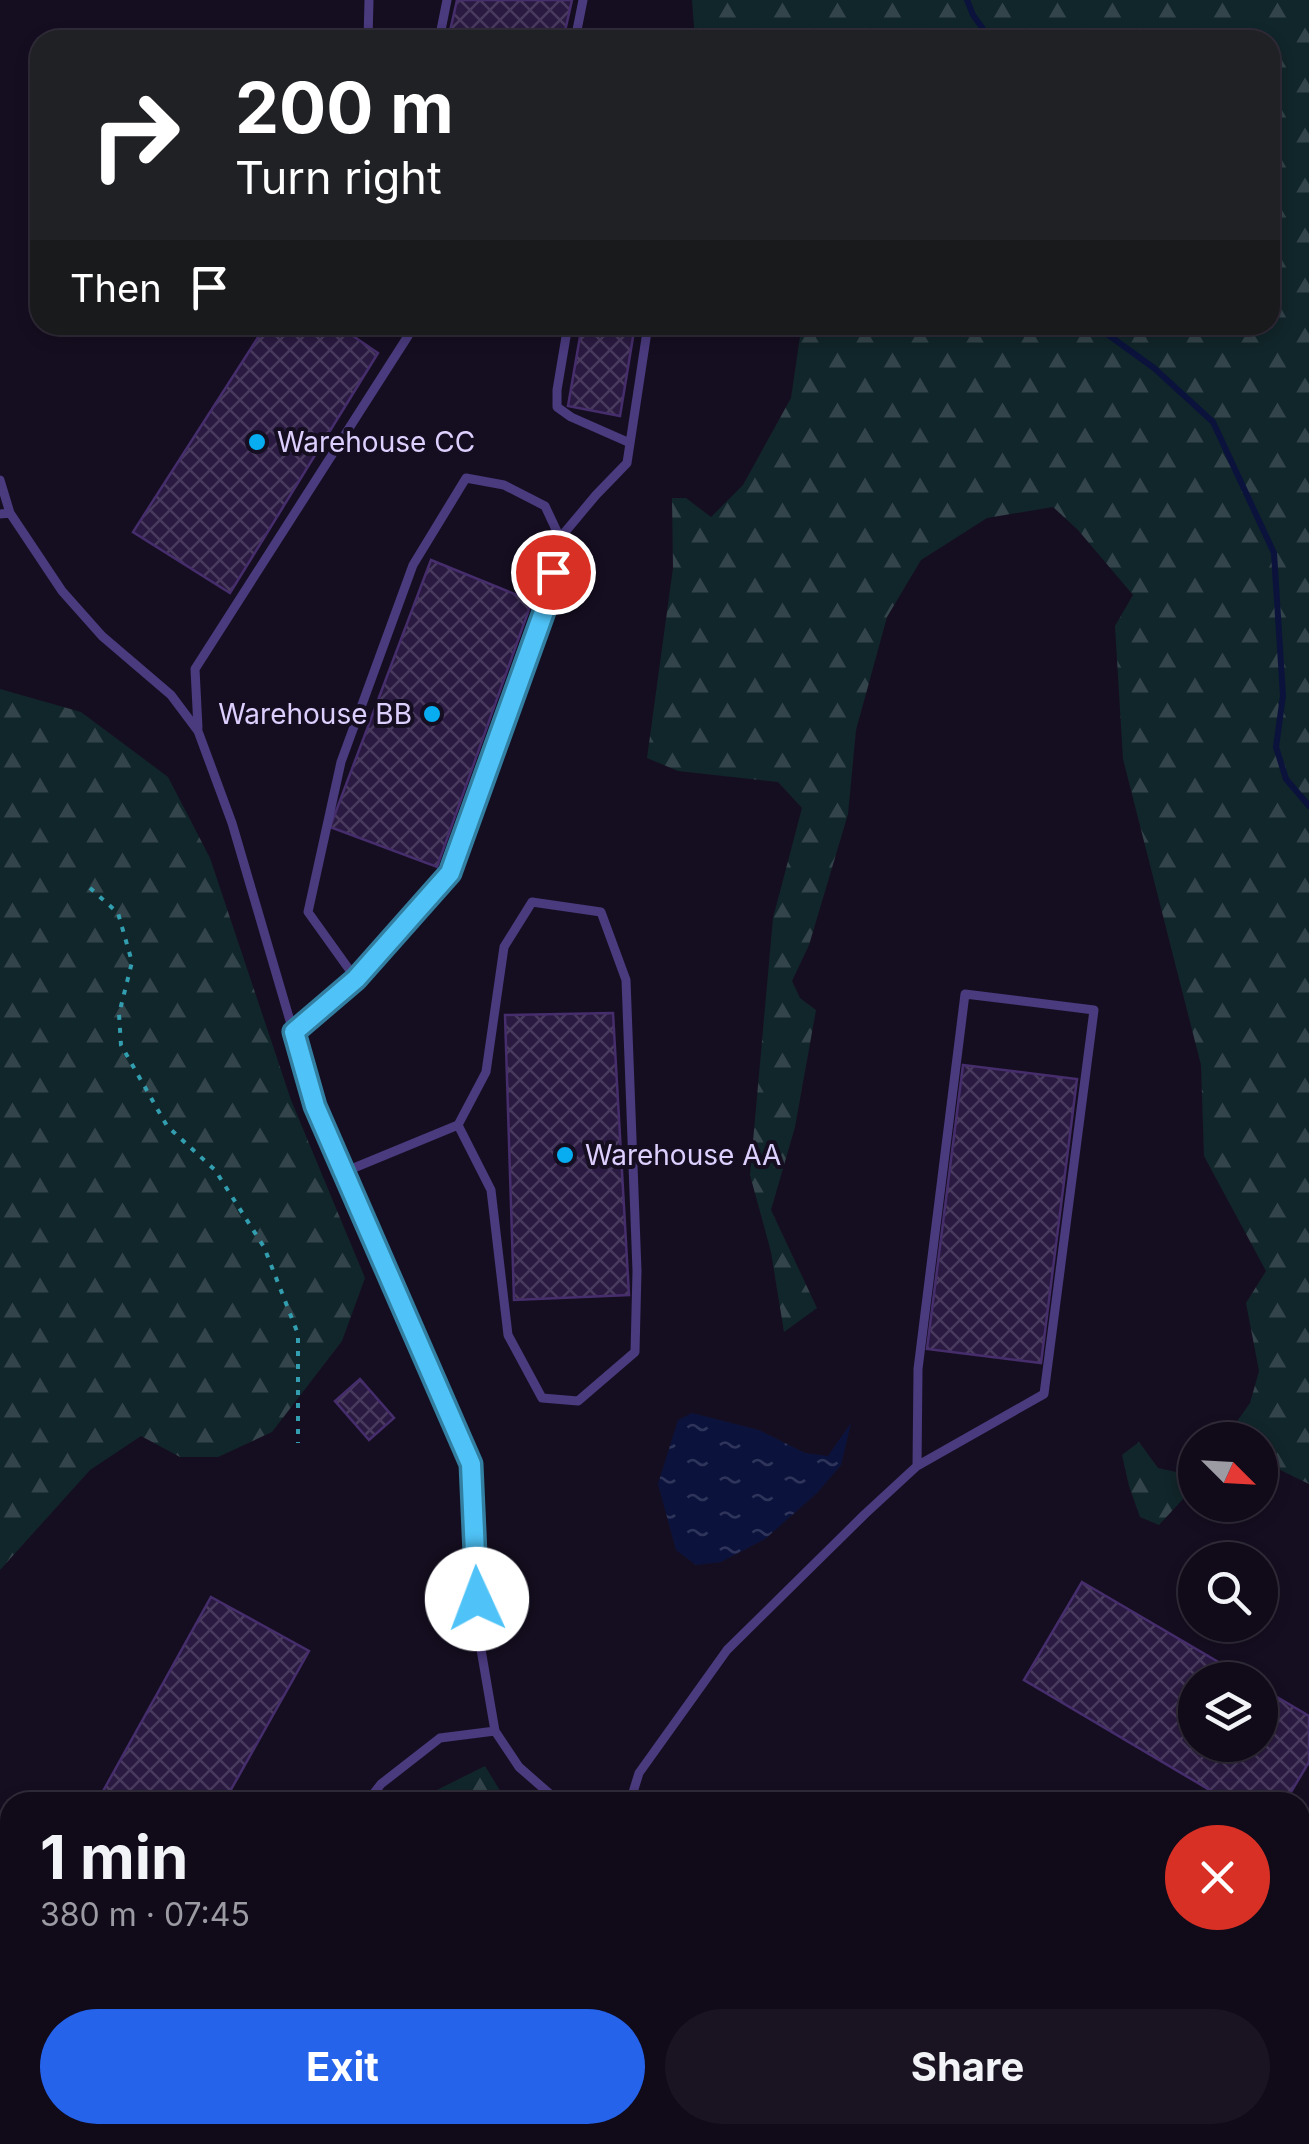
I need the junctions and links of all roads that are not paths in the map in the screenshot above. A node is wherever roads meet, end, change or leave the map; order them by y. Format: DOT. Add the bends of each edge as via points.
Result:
graph roads {
  1 [pos="369,0"];
  2 [pos="447,0"];
  3 [pos="583,0"];
  4 [pos="368,30"];
  5 [pos="440,30"];
  6 [pos="576,30"];
  7 [pos="408,335"];
  8 [pos="566,335"];
  9 [pos="646,335"];
  10 [pos="630,443"];
  11 [pos="0,480"];
  12 [pos="5,513"];
  13 [pos="560,538"];
  14 [pos="198,731"];
  15 [pos="356,979"];
  16 [pos="294,1032"];
  17 [pos="458,1125"];
  18 [pos="344,1172"];
  19 [pos="917,1466"];
  20 [pos="495,1732"];
  21 [pos="375,1792"];
  22 [pos="547,1792"];
  23 [pos="633,1792"];
  1 -- 4 [label="lane"];
  2 -- 5 [label="lane"];
  3 -- 6 [label="lane"];
  7 -- 14 [label="lane" via="195,668"];
  8 -- 10 [label="lane" via="558,406"];
  9 -- 10 [label="lane"];
  10 -- 13 [label="lane" via="627,463"];
  11 -- 12 [label="lane"];
  12 -- 14 [label="lane" via="62,591 171,695"];
  13 -- 15 [label="lane" via="546,606 450,873"];
  13 -- 15 [label="lane" via="545,506 504,485 466,478 414,565 341,762 308,912"];
  14 -- 16 [label="lane"];
  15 -- 16 [label="lane"];
  16 -- 18 [label="lane" via="315,1106"];
  17 -- 17 [label="lane" via="486,1072 504,947 532,902 600,912 626,980 635,1352 578,1400 542,1398 508,1336 491,1190"];
  17 -- 18 [label="lane"];
  18 -- 20 [label="lane" via="471,1464 478,1632"];
  19 -- 19 [label="lane" via="1044,1394 1094,1010 964,994 918,1369"];
  19 -- 23 [label="lane" via="728,1650 639,1773"];
  20 -- 21 [label="lane" via="440,1738"];
  20 -- 22 [label="lane"];
}
